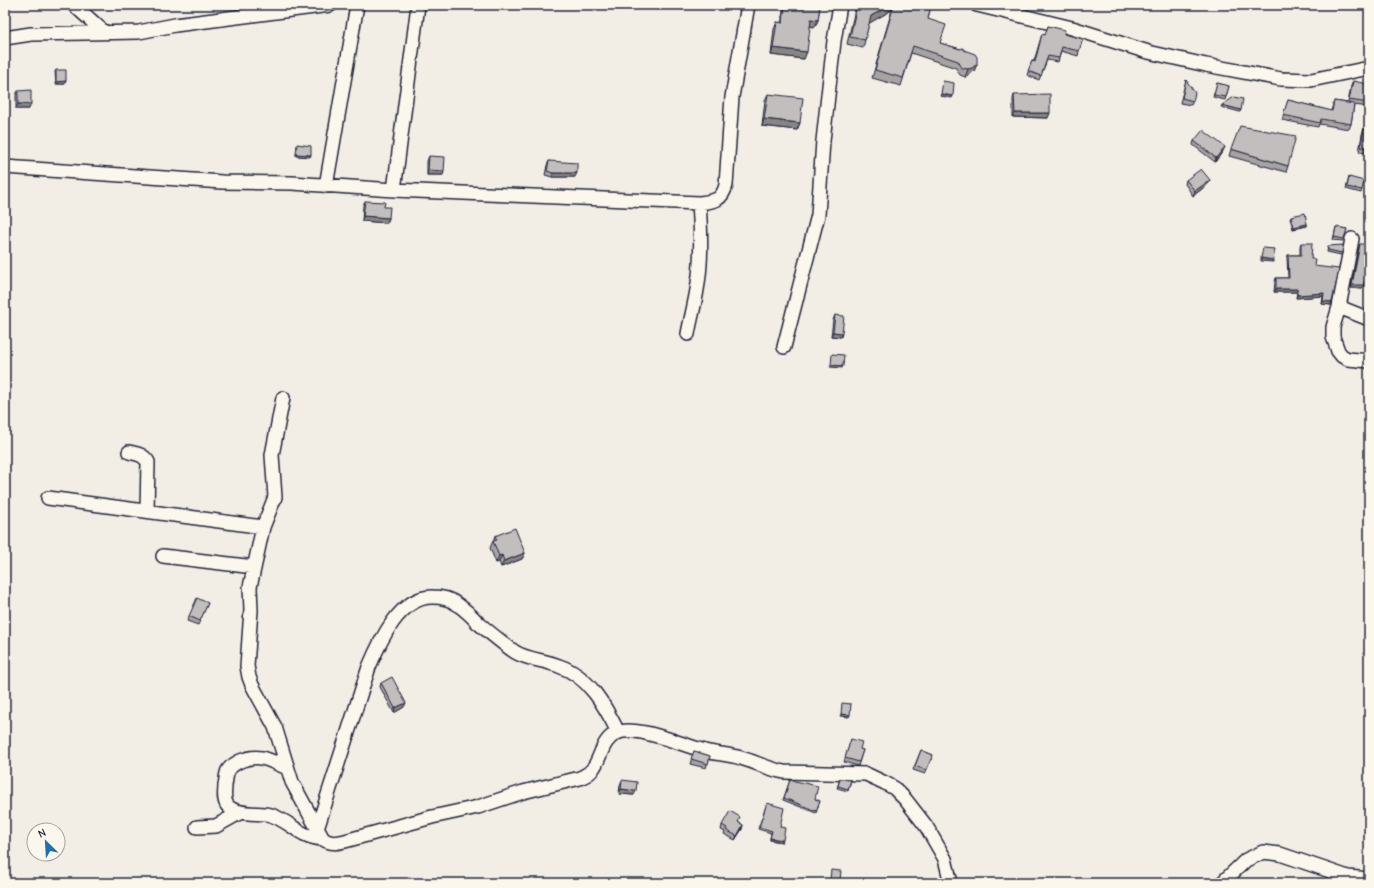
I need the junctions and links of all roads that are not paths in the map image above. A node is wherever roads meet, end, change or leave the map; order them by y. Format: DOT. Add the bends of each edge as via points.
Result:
graph roads {
  1 [pos="74,5"];
  2 [pos="330,5"];
  3 [pos="357,5"];
  4 [pos="418,5"];
  5 [pos="748,5"];
  6 [pos="840,5"];
  7 [pos="977,5"];
  8 [pos="104,32"];
  9 [pos="5,38"];
  10 [pos="1369,68"];
  11 [pos="5,167"];
  12 [pos="326,186"];
  13 [pos="394,190"];
  14 [pos="699,203"];
  15 [pos="1352,239"];
  16 [pos="1339,307"];
  17 [pos="1369,319"];
  18 [pos="688,334"];
  19 [pos="784,347"];
  20 [pos="1369,361"];
  21 [pos="283,398"];
  22 [pos="129,452"];
  23 [pos="48,498"];
  24 [pos="147,511"];
  25 [pos="263,527"];
  26 [pos="163,556"];
  27 [pos="254,568"];
  28 [pos="618,732"];
  29 [pos="287,768"];
  30 [pos="241,812"];
  31 [pos="197,827"];
  32 [pos="320,834"];
  33 [pos="1369,879"];
  34 [pos="952,883"];
  35 [pos="1222,883"];
  1 -- 8 [label="street"];
  2 -- 8 [label="street" via="138,32"];
  3 -- 12 [label="street"];
  4 -- 13 [label="street"];
  5 -- 14 [label="street" via="732,97 724,192 718,199"];
  6 -- 19 [label="street" via="823,141 818,215"];
  7 -- 10 [label="street" via="1072,28 1148,52 1281,79 1311,80"];
  8 -- 9 [label="street" via="31,34"];
  11 -- 12 [label="street" via="222,182"];
  12 -- 13 [label="street"];
  13 -- 14 [label="street"];
  14 -- 18 [label="street" via="700,269"];
  15 -- 16 [label="street"];
  16 -- 17 [label="street"];
  16 -- 20 [label="street" via="1333,327 1333,338 1338,351 1348,359"];
  21 -- 25 [label="street" via="272,454 274,497"];
  22 -- 24 [label="street" via="145,457 148,462"];
  23 -- 24 [label="street"];
  24 -- 25 [label="street"];
  25 -- 27 [label="street"];
  26 -- 27 [label="street"];
  27 -- 29 [label="street" via="250,587 252,610 247,666 252,685 275,727"];
  28 -- 32 [label="street" via="606,741 594,768 580,778 345,841 327,842"];
  28 -- 32 [label="street" via="599,698 570,670 517,653 455,602 438,597 412,602 389,627 374,654"];
  28 -- 34 [label="street" via="627,730 654,735 784,772 866,774 886,782 905,799 926,826 945,859"];
  29 -- 30 [label="street" via="263,758 252,757 229,768 225,800 233,810"];
  29 -- 32 [label="street"];
  30 -- 31 [label="street" via="216,826"];
  30 -- 32 [label="street" via="272,816 312,839"];
  33 -- 35 [label="street" via="1348,877 1280,854 1263,852 1246,860"];
}
